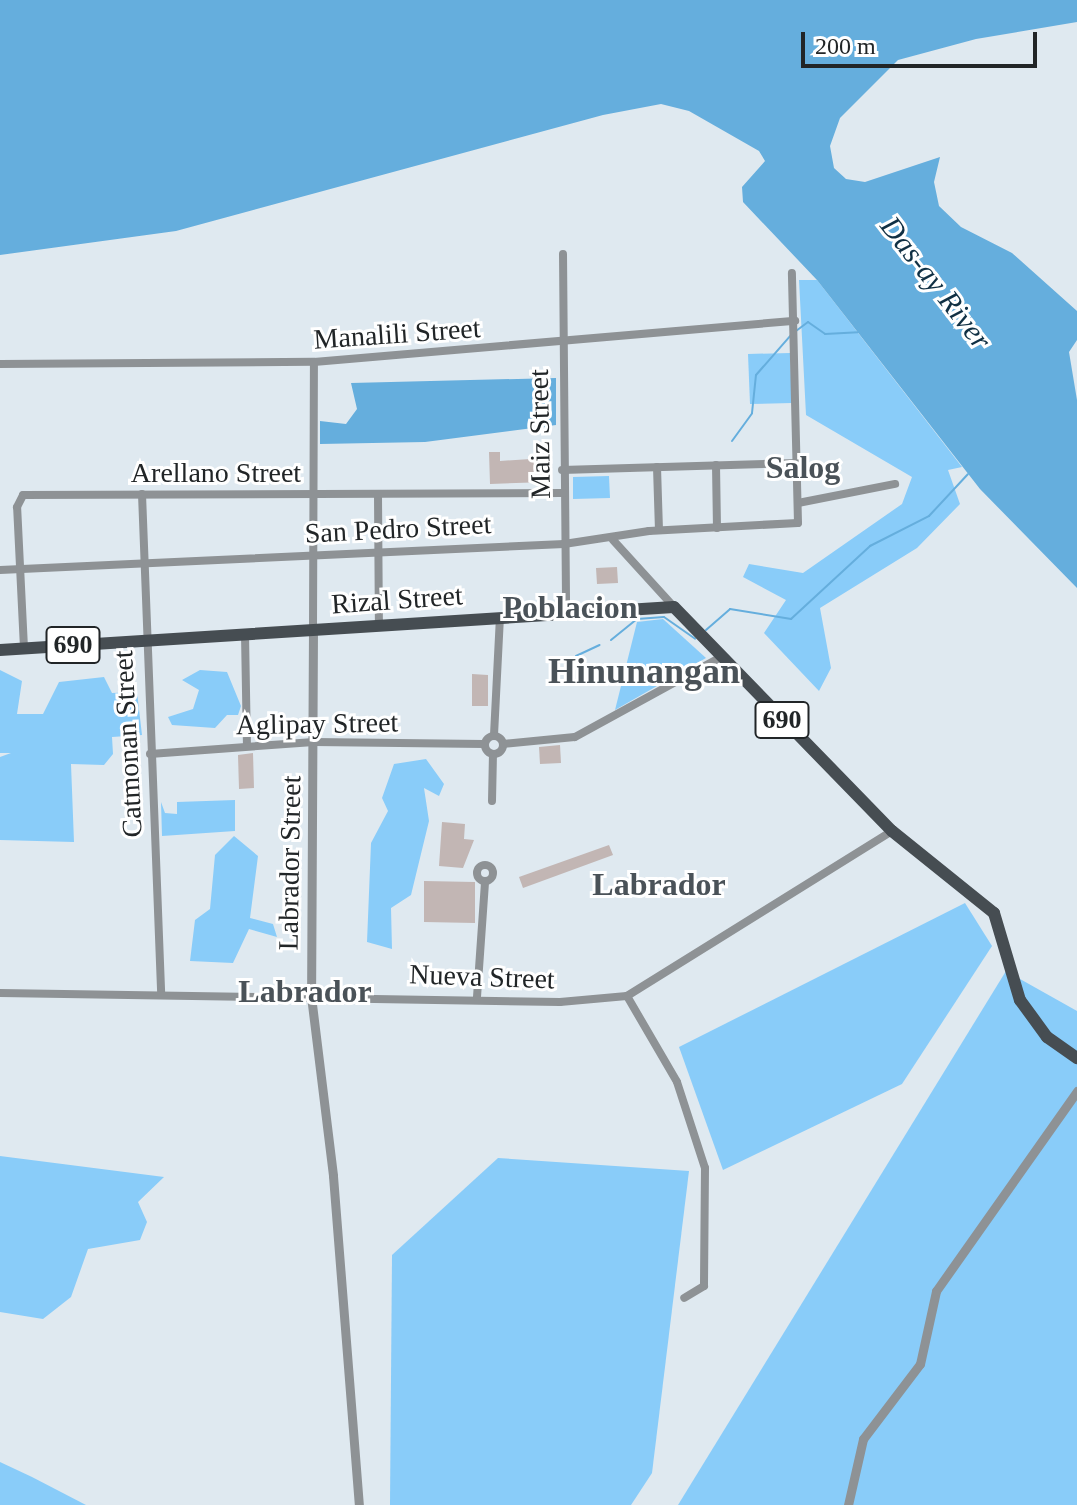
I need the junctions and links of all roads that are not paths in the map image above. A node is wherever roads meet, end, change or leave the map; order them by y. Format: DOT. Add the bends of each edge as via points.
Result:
graph roads {
  1 [pos="563,254"];
  2 [pos="792,273"];
  3 [pos="795,321"];
  4 [pos="562,345"];
  5 [pos="314,362"];
  6 [pos="0,364"];
  7 [pos="798,463"];
  8 [pos="716,465"];
  9 [pos="657,467"];
  10 [pos="562,470"];
  11 [pos="895,484"];
  12 [pos="563,493"];
  13 [pos="142,494"];
  14 [pos="378,495"];
  15 [pos="310,496"];
  16 [pos="798,503"];
  17 [pos="717,528"];
  18 [pos="659,530"];
  19 [pos="613,540"];
  20 [pos="564,544"];
  21 [pos="378,551"];
  22 [pos="309,556"];
  23 [pos="142,560"];
  24 [pos="21,569"];
  25 [pos="0,570"];
  26 [pos="674,607"];
  27 [pos="566,614"];
  28 [pos="500,618"];
  29 [pos="379,625"];
  30 [pos="313,629"];
  31 [pos="245,634"];
  32 [pos="146,641"];
  33 [pos="24,648"];
  34 [pos="0,650"];
  35 [pos="721,657"];
  36 [pos="494,735"];
  37 [pos="314,742"];
  38 [pos="484,744"];
  39 [pos="503,744"];
  40 [pos="247,745"];
  41 [pos="150,754"];
  42 [pos="493,754"];
  43 [pos="492,801"];
  44 [pos="892,831"];
  45 [pos="485,882"];
  46 [pos="0,993"];
  47 [pos="161,993"];
  48 [pos="311,996"];
  49 [pos="627,996"];
  50 [pos="477,997"];
  51 [pos="1077,1058"];
  52 [pos="1077,1091"];
  53 [pos="684,1298"];
  54 [pos="359,1505"];
  55 [pos="848,1505"];
  1 -- 4 [label="street, Maiz Street"];
  2 -- 3 [label="street"];
  3 -- 4 [label="street, Manalili Street"];
  3 -- 7 [label="street"];
  4 -- 5 [label="street, Manalili Street"];
  4 -- 10 [label="street, Maiz Street"];
  5 -- 6 [label="street, Manalili Street"];
  5 -- 15 [label="street, Labrador Street"];
  7 -- 8 [label="street"];
  7 -- 16 [label="street"];
  8 -- 9 [label="street"];
  8 -- 17 [label="street"];
  9 -- 10 [label="street"];
  9 -- 18 [label="street"];
  10 -- 12 [label="street, Maiz Street"];
  11 -- 16 [label="street"];
  12 -- 14 [label="street, Arellano Street"];
  12 -- 20 [label="street, Maiz Street"];
  13 -- 15 [label="street, Arellano Street"];
  13 -- 23 [label="street, Catmonan Street"];
  13 -- 24 [label="street, Arellano Street" via="23,495 17,507"];
  14 -- 15 [label="street, Arellano Street"];
  14 -- 21 [label="street"];
  15 -- 22 [label="street, Labrador Street"];
  16 -- 17 [label="street, San Pedro Street" via="798,523"];
  17 -- 18 [label="street, San Pedro Street"];
  18 -- 19 [label="street, San Pedro Street"];
  19 -- 20 [label="street, San Pedro Street"];
  19 -- 26 [label="street"];
  20 -- 21 [label="street, San Pedro Street"];
  20 -- 27 [label="street, Maiz Street"];
  21 -- 22 [label="street, San Pedro Street"];
  21 -- 29 [label="street"];
  22 -- 23 [label="street, San Pedro Street"];
  22 -- 30 [label="street, Labrador Street"];
  23 -- 24 [label="street, San Pedro Street"];
  23 -- 32 [label="street, Catmonan Street"];
  24 -- 25 [label="street, San Pedro Street"];
  24 -- 33 [label="street, Arellano Street"];
  26 -- 27 [label="main road, Rizal Street / 690"];
  26 -- 35 [label="main road, 690"];
  27 -- 28 [label="main road, Rizal Street / 690"];
  28 -- 29 [label="main road, Rizal Street / 690"];
  28 -- 36 [label="street"];
  29 -- 30 [label="main road, Rizal Street / 690"];
  30 -- 31 [label="main road, Rizal Street / 690"];
  30 -- 37 [label="street, Labrador Street"];
  31 -- 32 [label="main road, Rizal Street / 690"];
  31 -- 40 [label="street"];
  32 -- 33 [label="main road, 690"];
  32 -- 41 [label="street, Catmonan Street"];
  33 -- 34 [label="main road, 690"];
  35 -- 39 [label="street" via="575,737"];
  35 -- 44 [label="main road, 690"];
  36 -- 38 [label="street"];
  36 -- 39 [label="street"];
  37 -- 38 [label="street, Aglipay Street"];
  37 -- 40 [label="street, Aglipay Street"];
  37 -- 48 [label="street, Labrador Street"];
  38 -- 42 [label="street"];
  39 -- 42 [label="street"];
  40 -- 41 [label="street, Aglipay Street"];
  41 -- 47 [label="street, Catmonan Street"];
  42 -- 43 [label="street"];
  44 -- 49 [label="street"];
  44 -- 51 [label="main road, 690" via="994,913 1020,1000 1047,1037"];
  45 -- 50 [label="street"];
  46 -- 47 [label="street, Nueva Street"];
  47 -- 48 [label="street, Nueva Street"];
  48 -- 50 [label="street, Nueva Street"];
  48 -- 54 [label="street, Labrador Street" via="333,1176"];
  49 -- 50 [label="street, Nueva Street" via="560,1002"];
  49 -- 53 [label="street" via="677,1082 705,1168 704,1286"];
  52 -- 55 [label="street" via="936,1291 920,1364 863,1439"];
}
